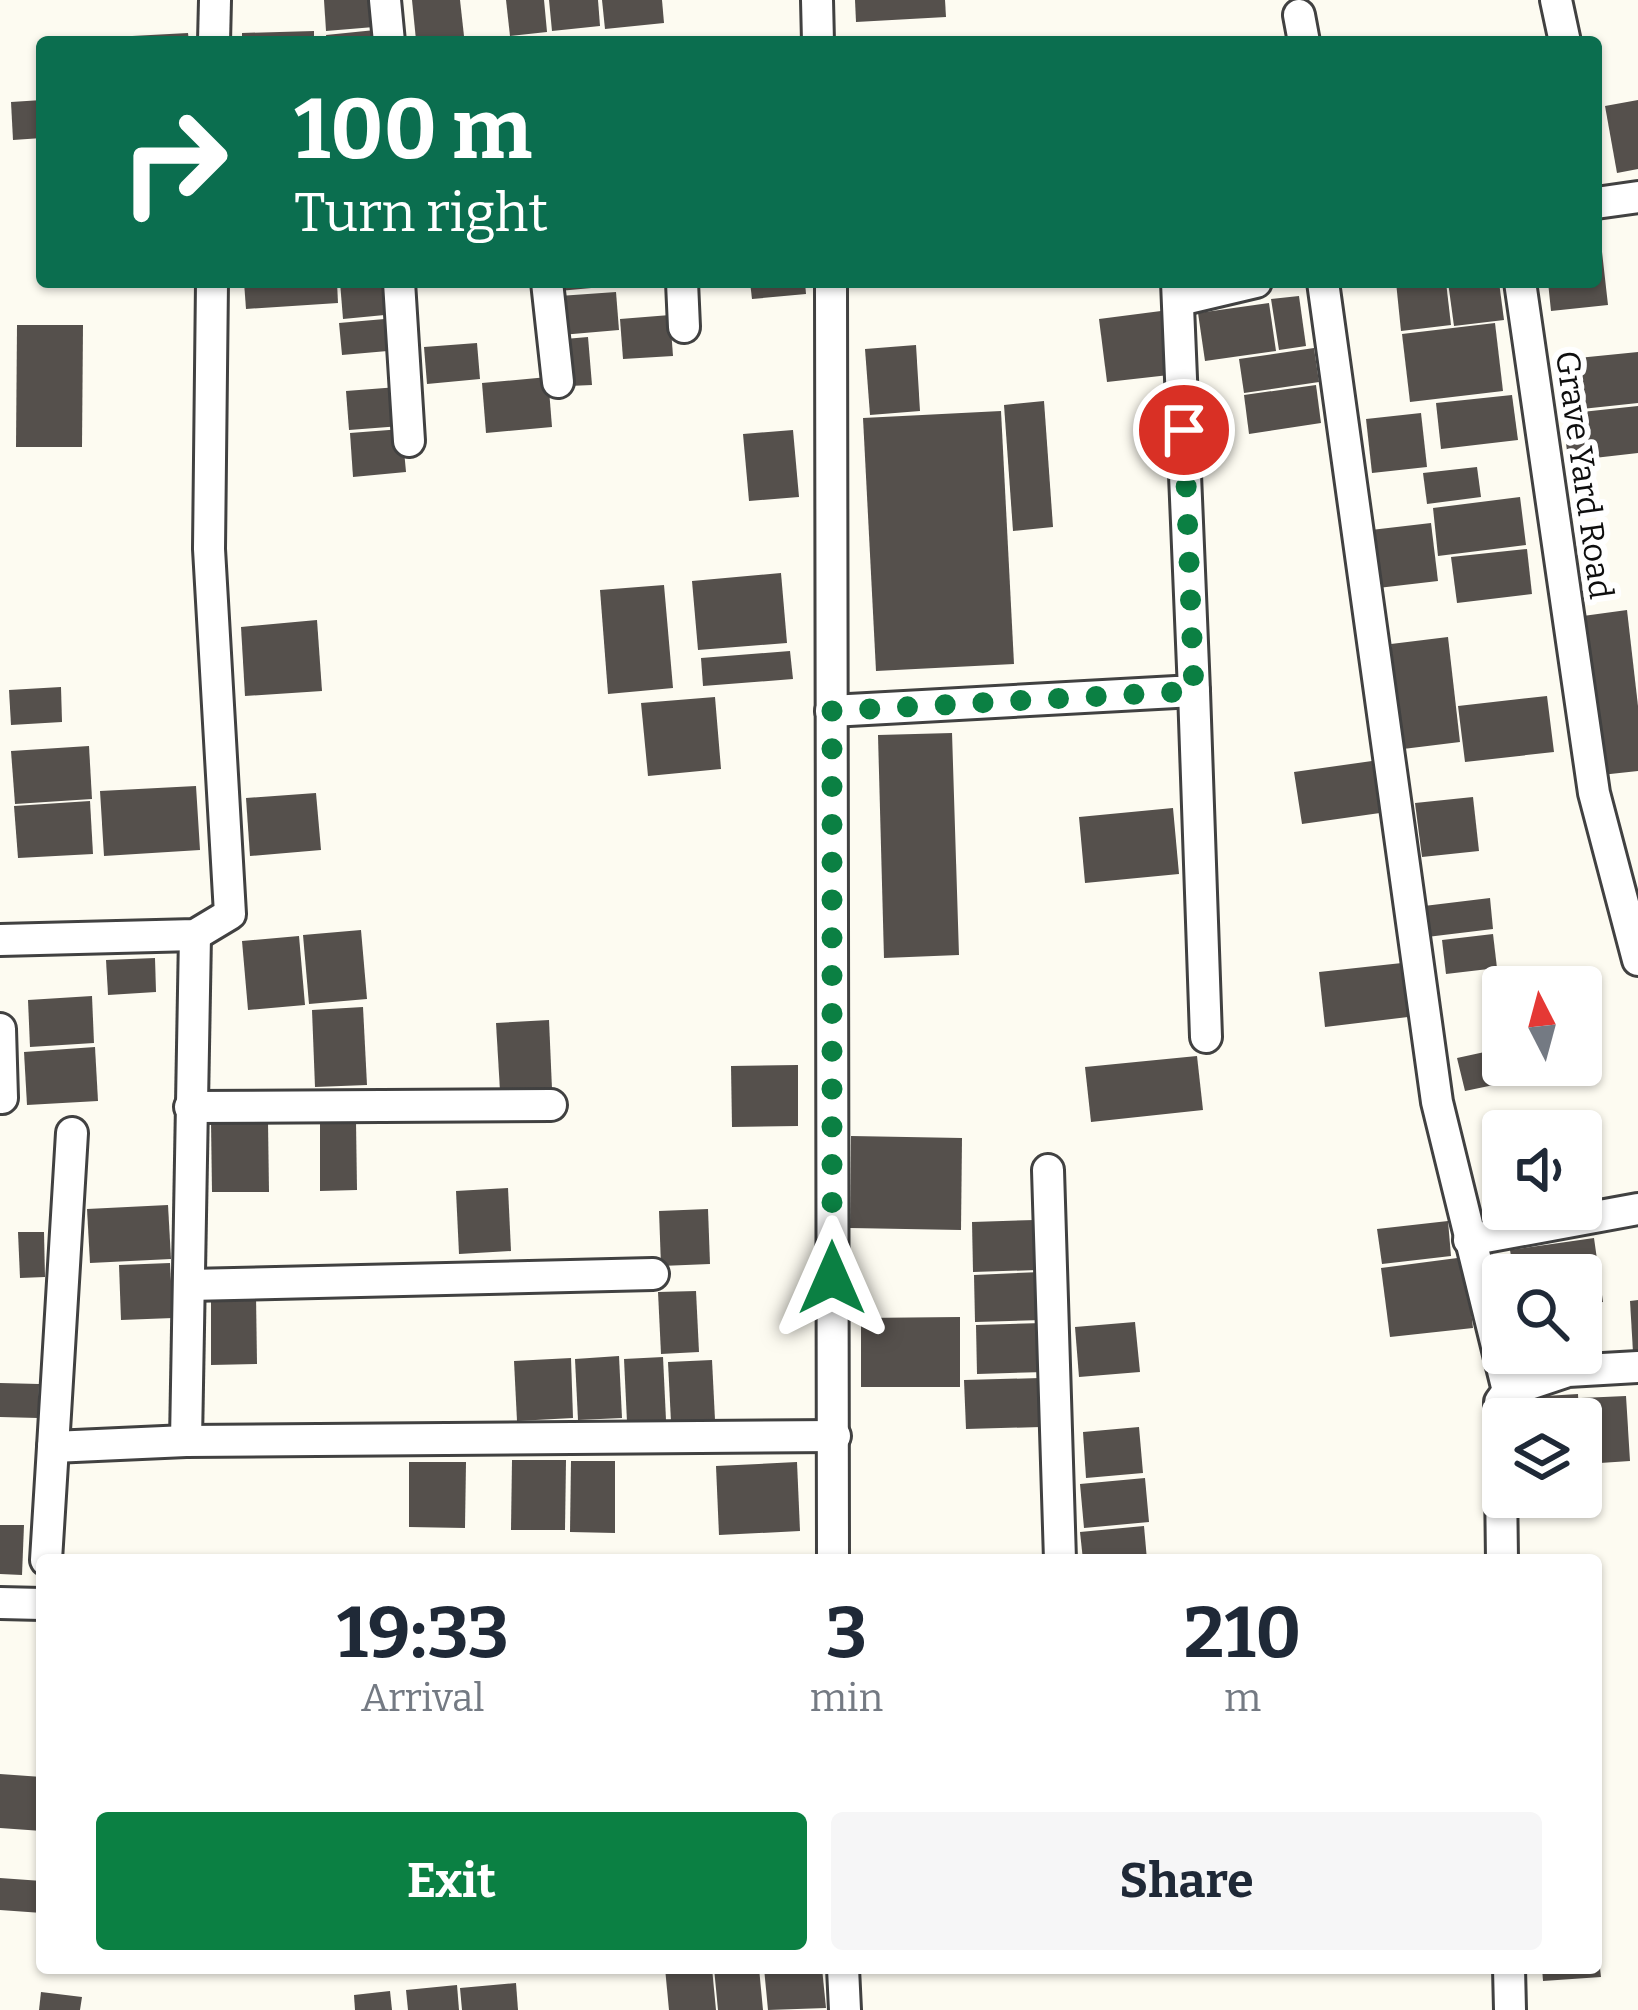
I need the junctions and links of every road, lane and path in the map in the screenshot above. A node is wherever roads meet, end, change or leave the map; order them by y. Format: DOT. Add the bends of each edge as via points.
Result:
graph roads {
  1 [pos="214,0"];
  2 [pos="386,0"];
  3 [pos="817,0"];
  4 [pos="1556,0"];
  5 [pos="214,36"];
  6 [pos="389,36"];
  7 [pos="818,36"];
  8 [pos="1564,36"];
  9 [pos="1602,196"];
  10 [pos="1638,197"];
  11 [pos="212,288"];
  12 [pos="399,288"];
  13 [pos="549,288"];
  14 [pos="682,288"];
  15 [pos="831,288"];
  16 [pos="1324,288"];
  17 [pos="1521,288"];
  18 [pos="1178,291"];
  19 [pos="684,327"];
  20 [pos="558,382"];
  21 [pos="409,440"];
  22 [pos="1194,691"];
  23 [pos="832,711"];
  24 [pos="195,935"];
  25 [pos="0,940"];
  26 [pos="1638,960"];
  27 [pos="0,1029"];
  28 [pos="1206,1037"];
  29 [pos="2,1098"];
  30 [pos="551,1105"];
  31 [pos="190,1107"];
  32 [pos="72,1133"];
  33 [pos="1048,1170"];
  34 [pos="1638,1209"];
  35 [pos="1468,1240"];
  36 [pos="653,1274"];
  37 [pos="189,1285"];
  38 [pos="1638,1367"];
  39 [pos="1508,1391"];
  40 [pos="835,1436"];
  41 [pos="186,1442"];
  42 [pos="53,1447"];
  43 [pos="46,1554"];
  44 [pos="833,1554"];
  45 [pos="1060,1554"];
  46 [pos="1502,1554"];
  47 [pos="0,1603"];
  48 [pos="36,1604"];
  49 [pos="843,1974"];
  50 [pos="1509,1974"];
  51 [pos="845,2010"];
  52 [pos="1510,2010"];
  1 -- 5 [label="street"];
  2 -- 6 [label="street"];
  3 -- 7 [label="street"];
  4 -- 8 [label="street"];
  9 -- 10 [label="street"];
  11 -- 24 [label="street" via="209,548 230,914"];
  12 -- 21 [label="street"];
  13 -- 20 [label="street"];
  14 -- 19 [label="street"];
  15 -- 23 [label="street"];
  16 -- 35 [label="street" via="1438,1102"];
  17 -- 26 [label="street, Grave Yard Road" via="1594,793"];
  18 -- 22 [label="street"];
  22 -- 23 [label="street"];
  22 -- 28 [label="street"];
  23 -- 40 [label="street"];
  24 -- 25 [label="street"];
  24 -- 31 [label="street"];
  27 -- 29 [label="street"];
  30 -- 31 [label="street"];
  31 -- 37 [label="street"];
  32 -- 42 [label="street"];
  33 -- 45 [label="street"];
  34 -- 35 [label="street"];
  35 -- 39 [label="street"];
  36 -- 37 [label="street"];
  37 -- 41 [label="street"];
  38 -- 39 [label="street" via="1568,1370"];
  39 -- 46 [label="street" via="1500,1402"];
  40 -- 41 [label="street"];
  40 -- 44 [label="street"];
  41 -- 42 [label="street"];
  42 -- 43 [label="street"];
  47 -- 48 [label="street"];
  49 -- 51 [label="street"];
  50 -- 52 [label="street"];
}
